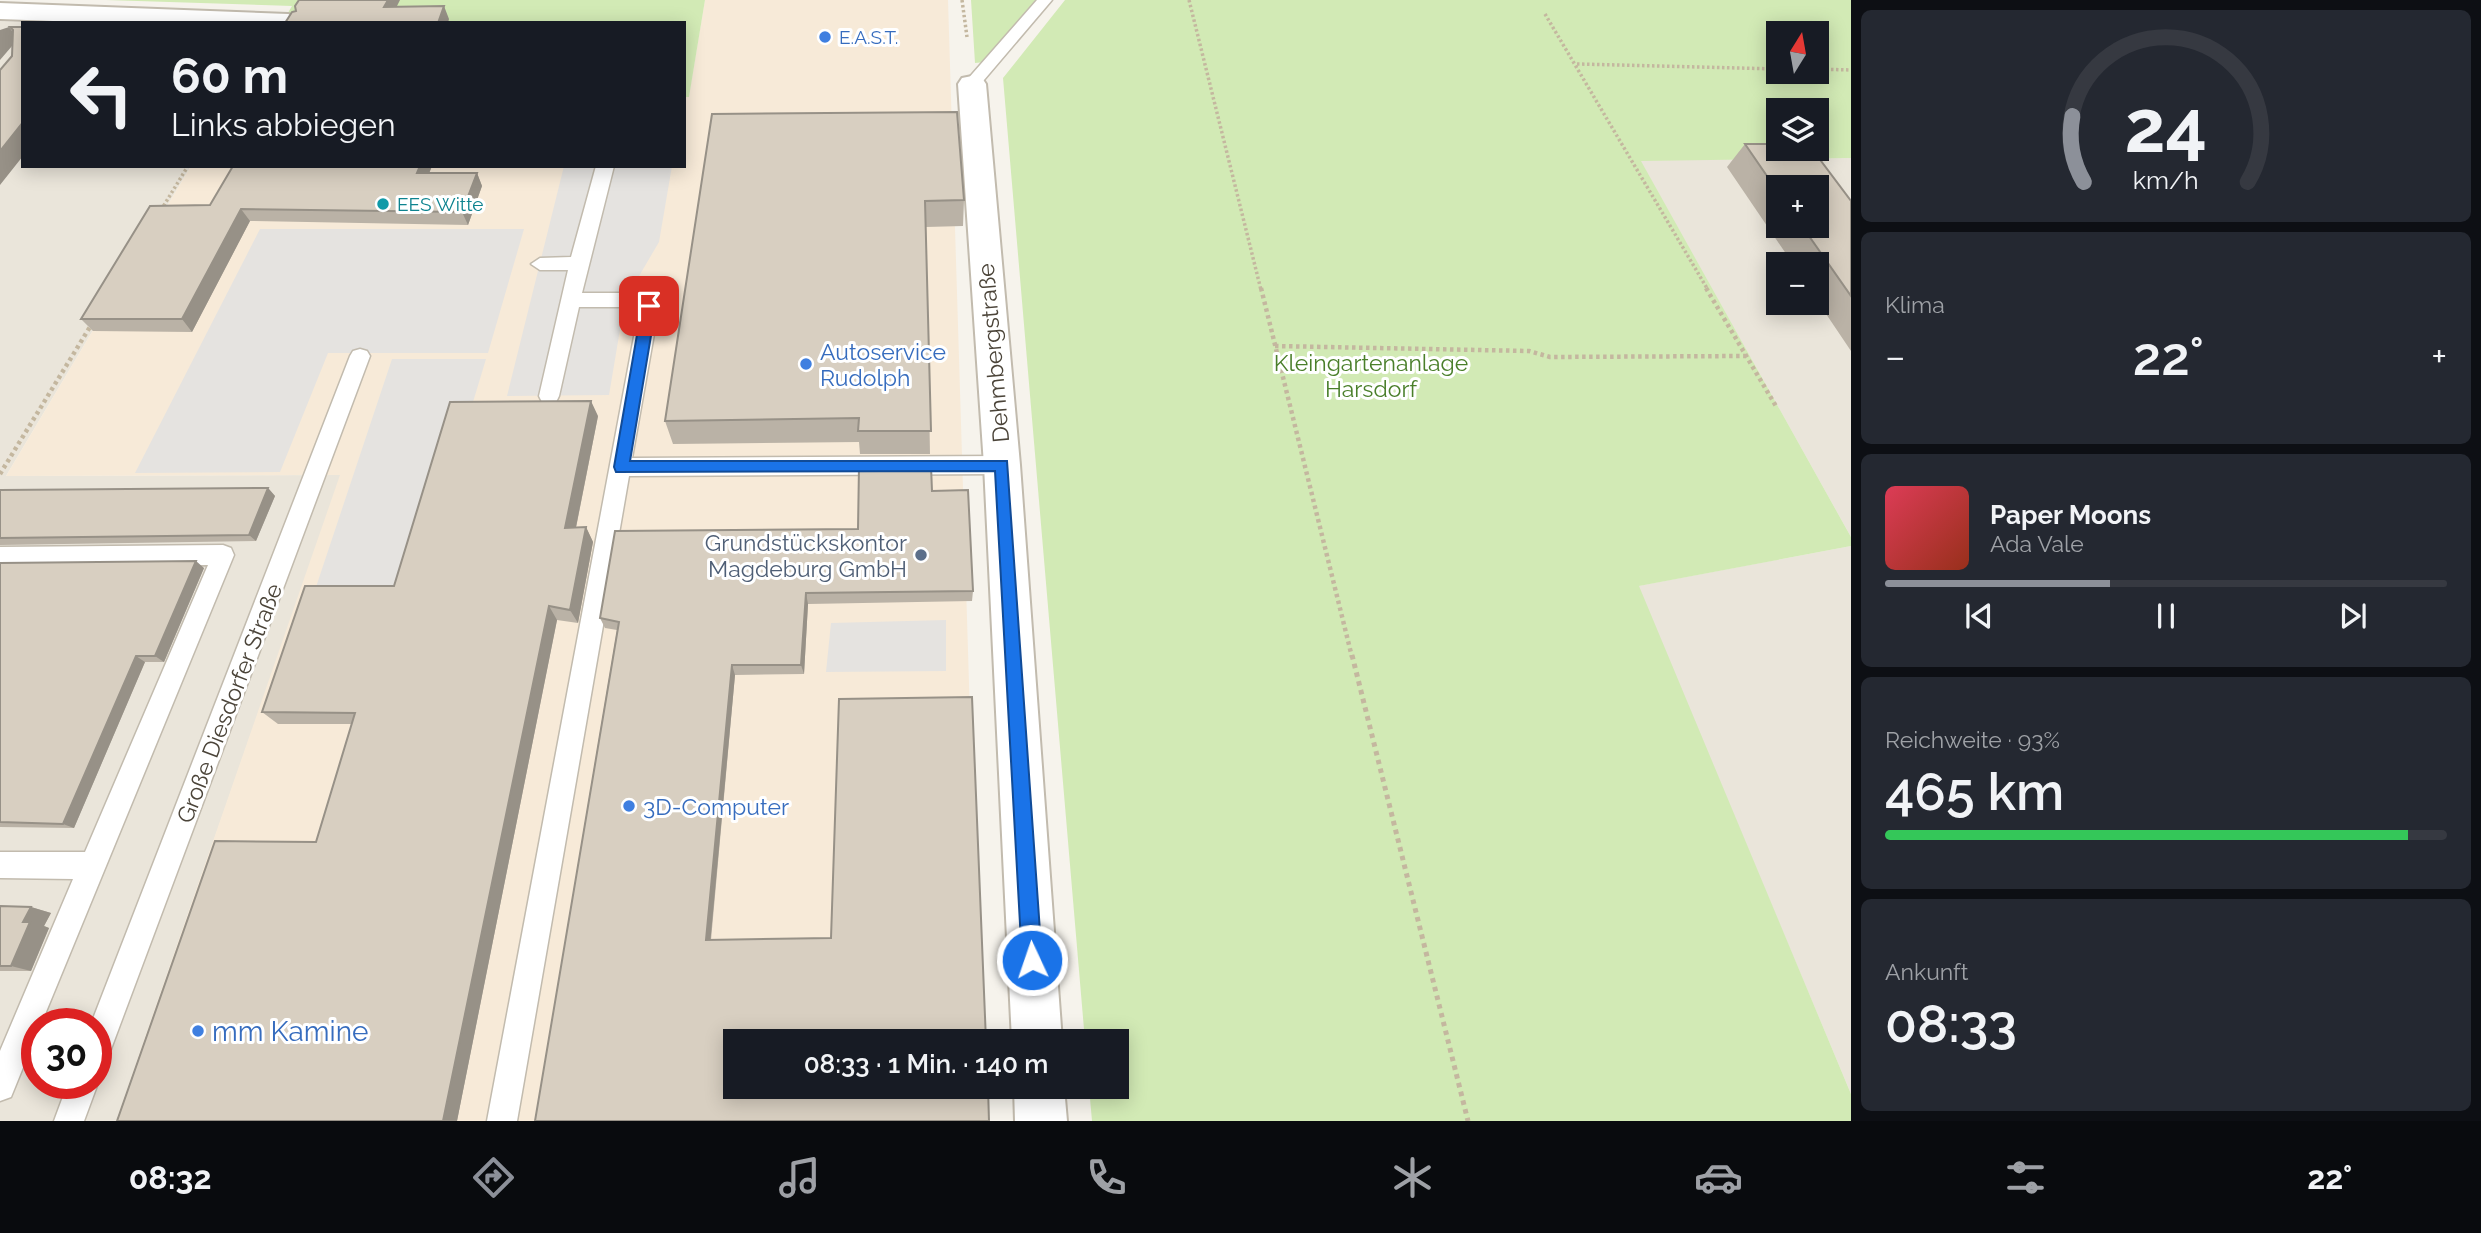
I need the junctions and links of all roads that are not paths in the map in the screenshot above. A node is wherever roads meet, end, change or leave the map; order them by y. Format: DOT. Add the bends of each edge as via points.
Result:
graph roads {
  1 [pos="1045,0"];
  2 [pos="0,10"];
  3 [pos="55,17"];
  4 [pos="241,21"];
  5 [pos="972,84"];
  6 [pos="605,168"];
  7 [pos="540,264"];
  8 [pos="579,264"];
  9 [pos="571,300"];
  10 [pos="360,356"];
  11 [pos="549,396"];
  12 [pos="1002,465"];
  13 [pos="621,467"];
  14 [pos="0,557"];
  15 [pos="0,865"];
  16 [pos="92,866"];
  17 [pos="112,1008"];
  18 [pos="1036,1029"];
  19 [pos="0,1086"];
  20 [pos="77,1099"];
  21 [pos="1040,1099"];
  22 [pos="69,1121"];
  23 [pos="502,1121"];
  24 [pos="1041,1121"];
  1 -- 5 [label="lane"];
  2 -- 3 [label="street"];
  3 -- 4 [label="street"];
  5 -- 12 [label="street, Dehmbergstraße"];
  6 -- 8 [label="lane"];
  7 -- 8 [label="lane"];
  8 -- 9 [label="lane"];
  9 -- 11 [label="lane"];
  9 -- 13 [label="lane" via="625,300 649,306"];
  10 -- 17 [label="lane, Große Diesdorfer Straße"];
  12 -- 13 [label="lane"];
  12 -- 18 [label="street, Dehmbergstraße"];
  13 -- 23 [label="lane"];
  14 -- 16 [label="lane" via="223,555"];
  15 -- 16 [label="lane"];
  16 -- 19 [label="lane"];
  20 -- 22 [label="lane"];
  21 -- 24 [label="street"];
}
